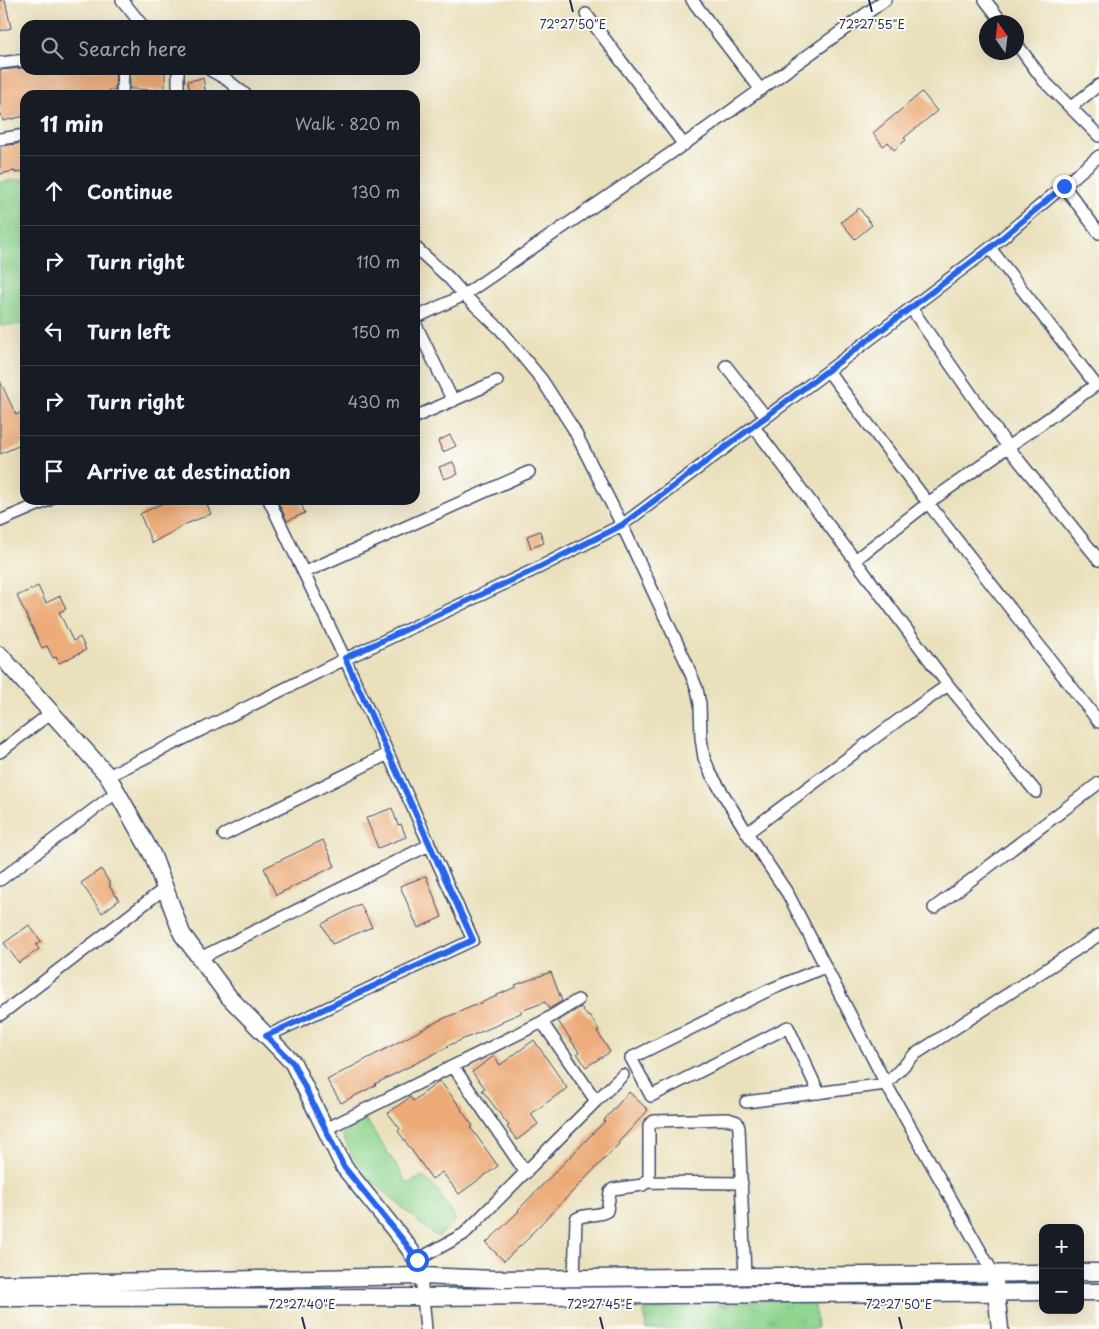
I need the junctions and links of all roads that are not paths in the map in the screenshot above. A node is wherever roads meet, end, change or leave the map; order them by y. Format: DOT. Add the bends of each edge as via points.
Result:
graph roads {
  1 [pos="122,0"];
  2 [pos="692,0"];
  3 [pos="885,0"];
  4 [pos="985,0"];
  5 [pos="586,14"];
  6 [pos="997,15"];
  7 [pos="138,20"];
  8 [pos="1024,54"];
  9 [pos="20,61"];
  10 [pos="0,63"];
  11 [pos="123,75"];
  12 [pos="178,75"];
  13 [pos="220,75"];
  14 [pos="1099,85"];
  15 [pos="122,90"];
  16 [pos="178,90"];
  17 [pos="240,90"];
  18 [pos="761,90"];
  19 [pos="1071,107"];
  20 [pos="20,136"];
  21 [pos="1099,136"];
  22 [pos="0,139"];
  23 [pos="684,145"];
  24 [pos="1099,156"];
  25 [pos="1064,186"];
  26 [pos="1099,233"];
  27 [pos="990,248"];
  28 [pos="420,252"];
  29 [pos="464,295"];
  30 [pos="911,308"];
  31 [pos="420,316"];
  32 [pos="420,334"];
  33 [pos="726,366"];
  34 [pos="828,371"];
  35 [pos="498,381"];
  36 [pos="1098,386"];
  37 [pos="452,401"];
  38 [pos="420,415"];
  39 [pos="766,417"];
  40 [pos="754,427"];
  41 [pos="1008,447"];
  42 [pos="529,472"];
  43 [pos="928,503"];
  44 [pos="37,505"];
  45 [pos="271,505"];
  46 [pos="0,520"];
  47 [pos="622,525"];
  48 [pos="855,560"];
  49 [pos="1099,560"];
  50 [pos="304,572"];
  51 [pos="0,655"];
  52 [pos="345,658"];
  53 [pos="948,685"];
  54 [pos="52,712"];
  55 [pos="1099,722"];
  56 [pos="0,752"];
  57 [pos="388,754"];
  58 [pos="108,776"];
  59 [pos="1099,783"];
  60 [pos="117,792"];
  61 [pos="1036,792"];
  62 [pos="747,833"];
  63 [pos="224,835"];
  64 [pos="429,845"];
  65 [pos="0,880"];
  66 [pos="166,888"];
  67 [pos="934,908"];
  68 [pos="1099,935"];
  69 [pos="200,958"];
  70 [pos="825,967"];
  71 [pos="578,1000"];
  72 [pos="0,1015"];
  73 [pos="542,1022"];
  74 [pos="266,1036"];
  75 [pos="453,1066"];
  76 [pos="623,1075"];
  77 [pos="886,1084"];
  78 [pos="819,1093"];
  79 [pos="596,1101"];
  80 [pos="746,1102"];
  81 [pos="324,1130"];
  82 [pos="526,1173"];
  83 [pos="646,1182"];
  84 [pos="742,1183"];
  85 [pos="419,1268"];
  86 [pos="1039,1272"];
  87 [pos="1084,1272"];
  88 [pos="1099,1272"];
  89 [pos="993,1273"];
  90 [pos="745,1276"];
  91 [pos="574,1278"];
  92 [pos="0,1284"];
  93 [pos="997,1292"];
  94 [pos="1039,1292"];
  95 [pos="1084,1292"];
  96 [pos="1099,1292"];
  97 [pos="423,1297"];
  98 [pos="0,1298"];
  99 [pos="426,1329"];
  100 [pos="1000,1329"];
  1 -- 7 [label="street"];
  2 -- 18 [label="street"];
  3 -- 18 [label="street"];
  4 -- 6 [label="street"];
  5 -- 23 [label="street"];
  8 -- 19 [label="street" via="1044,81"];
  9 -- 10 [label="street"];
  11 -- 15 [label="street"];
  12 -- 16 [label="street"];
  13 -- 17 [label="street"];
  14 -- 19 [label="street"];
  18 -- 23 [label="street"];
  19 -- 21 [label="street"];
  20 -- 22 [label="street"];
  23 -- 29 [label="street"];
  24 -- 25 [label="street"];
  25 -- 26 [label="street"];
  25 -- 27 [label="street"];
  27 -- 30 [label="street"];
  27 -- 36 [label="street"];
  28 -- 29 [label="street"];
  29 -- 31 [label="street"];
  29 -- 47 [label="street" via="501,330 542,380 573,428"];
  30 -- 34 [label="street"];
  30 -- 41 [label="street"];
  32 -- 37 [label="street"];
  33 -- 39 [label="street"];
  34 -- 39 [label="street"];
  34 -- 43 [label="street"];
  35 -- 37 [label="street"];
  36 -- 41 [label="street"];
  37 -- 38 [label="street"];
  39 -- 40 [label="street"];
  40 -- 47 [label="street"];
  40 -- 48 [label="street"];
  41 -- 43 [label="street"];
  41 -- 49 [label="street"];
  42 -- 50 [label="street"];
  43 -- 48 [label="street"];
  43 -- 55 [label="street"];
  44 -- 46 [label="street"];
  45 -- 50 [label="street"];
  47 -- 52 [label="street"];
  47 -- 62 [label="street" via="697,689 704,758"];
  48 -- 53 [label="street"];
  50 -- 52 [label="street"];
  51 -- 54 [label="street"];
  52 -- 57 [label="street"];
  52 -- 58 [label="street"];
  53 -- 61 [label="street"];
  53 -- 62 [label="street"];
  54 -- 56 [label="street"];
  54 -- 58 [label="street"];
  57 -- 63 [label="street"];
  57 -- 64 [label="street"];
  58 -- 60 [label="street"];
  59 -- 67 [label="street"];
  60 -- 65 [label="street"];
  60 -- 66 [label="street" via="153,856"];
  62 -- 70 [label="street" via="788,894"];
  64 -- 69 [label="street"];
  64 -- 74 [label="street" via="473,940"];
  66 -- 69 [label="street" via="182,934"];
  66 -- 72 [label="street"];
  68 -- 77 [label="street" via="914,1055"];
  69 -- 74 [label="street" via="229,997"];
  70 -- 77 [label="street"];
  70 -- 78 [label="street" via="769,990 631,1058 651,1096 788,1027"];
  71 -- 73 [label="street"];
  73 -- 75 [label="street"];
  73 -- 79 [label="street"];
  74 -- 81 [label="street" via="293,1063"];
  75 -- 81 [label="street"];
  75 -- 82 [label="street"];
  76 -- 79 [label="street"];
  77 -- 78 [label="street"];
  77 -- 89 [label="street"];
  78 -- 80 [label="street"];
  79 -- 82 [label="street"];
  81 -- 85 [label="street" via="344,1167 406,1244"];
  82 -- 85 [label="street" via="464,1234"];
  83 -- 84 [label="street"];
  83 -- 84 [label="street" via="649,1177 648,1130 654,1121 728,1119 737,1122 740,1128"];
  83 -- 91 [label="street" via="613,1189 607,1211 576,1219"];
  84 -- 90 [label="street"];
  85 -- 91 [label="street" via="495,1279"];
  85 -- 92 [label="street"];
  85 -- 97 [label="street"];
  86 -- 89 [label="street"];
  87 -- 88 [label="street"];
  89 -- 90 [label="street"];
  89 -- 93 [label="street"];
  90 -- 91 [label="street"];
  93 -- 94 [label="street"];
  93 -- 97 [label="street"];
  93 -- 100 [label="street"];
  95 -- 96 [label="street"];
  97 -- 98 [label="street"];
  97 -- 99 [label="street"];
}
